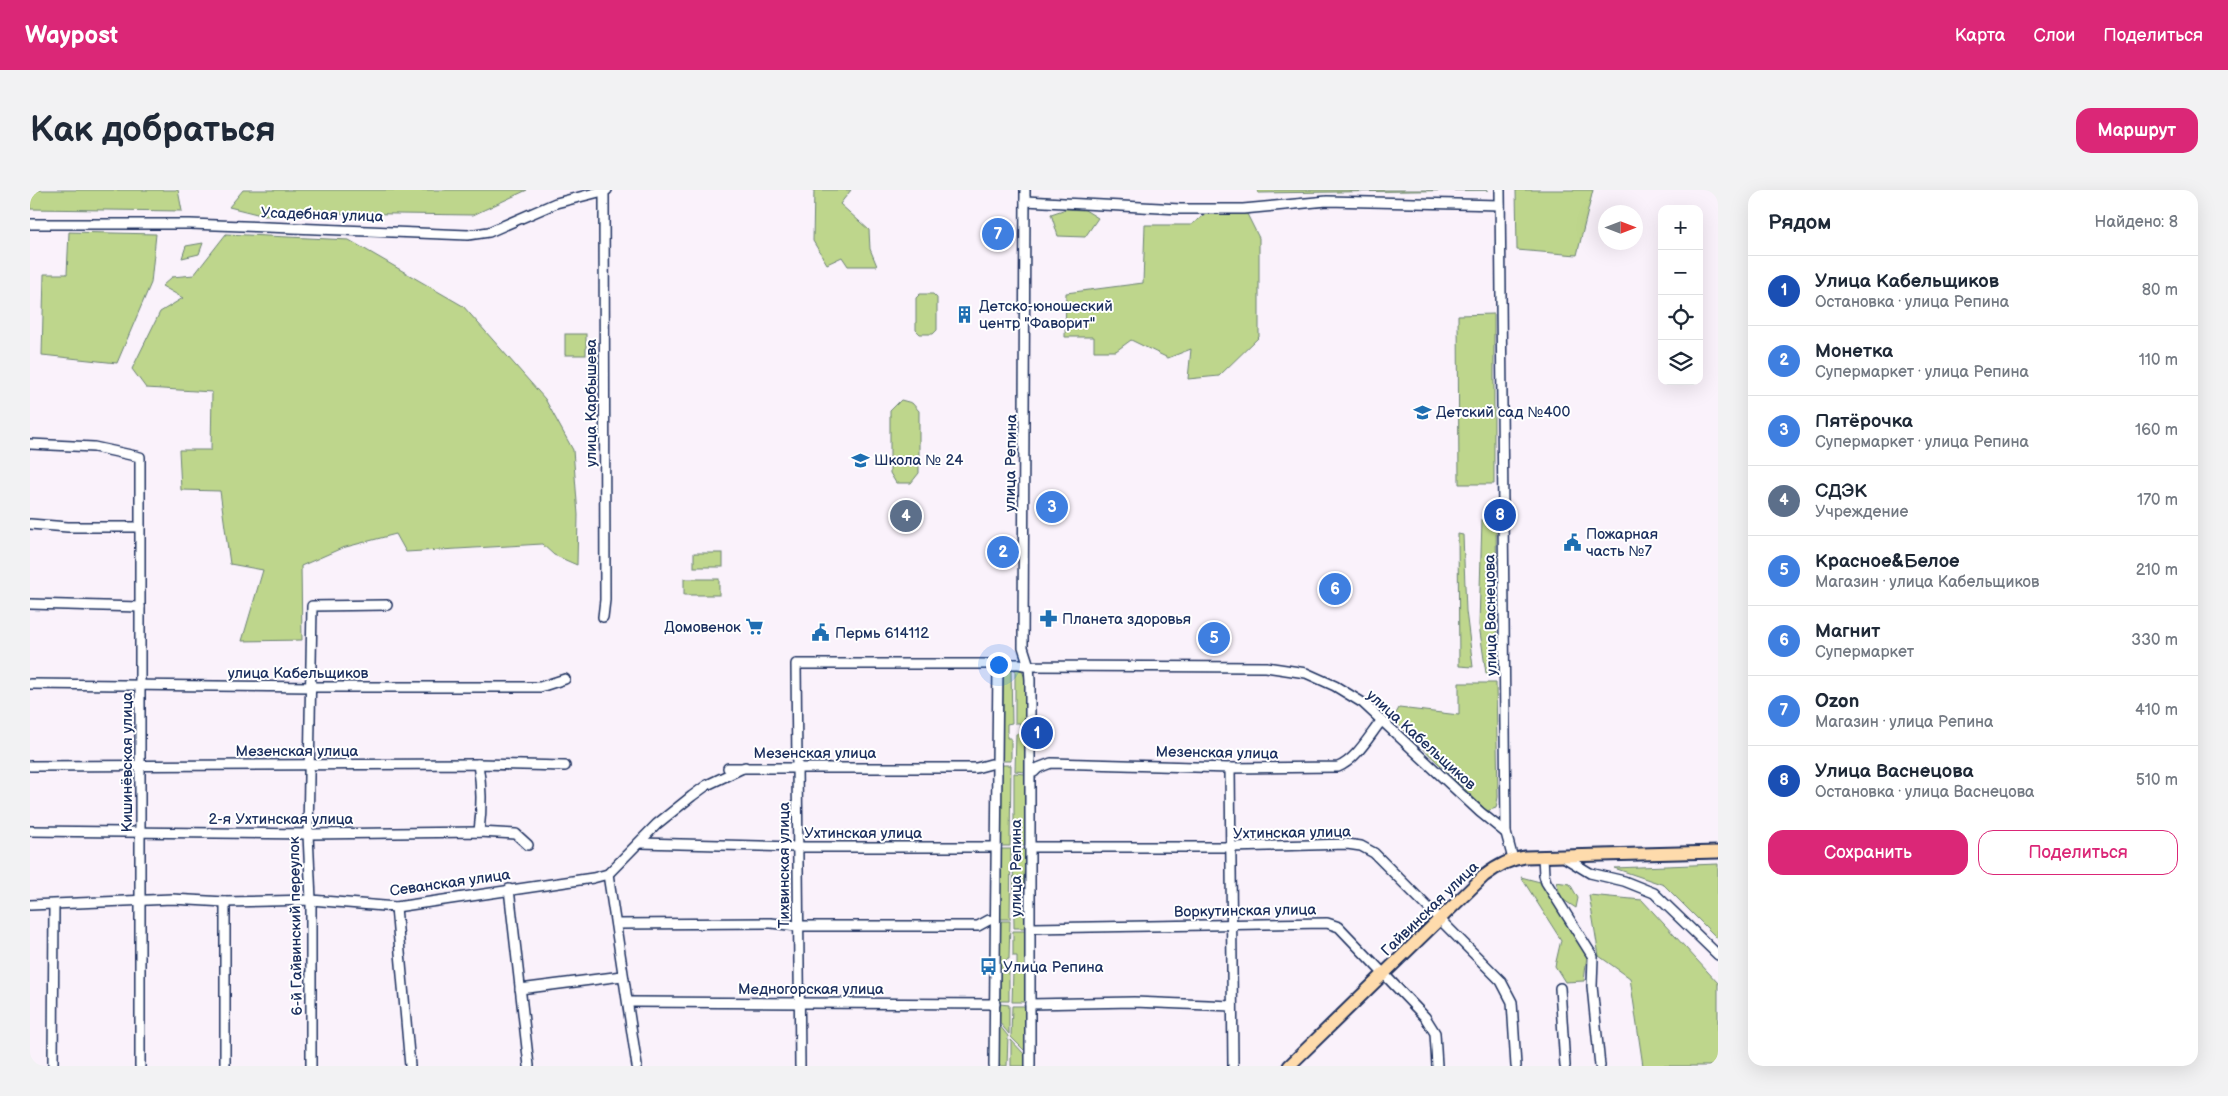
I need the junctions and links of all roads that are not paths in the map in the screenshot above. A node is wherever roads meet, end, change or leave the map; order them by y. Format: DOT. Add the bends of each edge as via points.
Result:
graph roads {
  1 [pos="1025,190"];
  2 [pos="1500,190"];
  3 [pos="606,191"];
  4 [pos="1025,201"];
  5 [pos="1500,205"];
  6 [pos="30,224"];
  7 [pos="30,444"];
  8 [pos="30,524"];
  9 [pos="140,527"];
  10 [pos="30,604"];
  11 [pos="387,605"];
  12 [pos="140,607"];
  13 [pos="603,617"];
  14 [pos="1023,647"];
  15 [pos="796,664"];
  16 [pos="998,664"];
  17 [pos="1012,664"];
  18 [pos="1029,666"];
  19 [pos="565,679"];
  20 [pos="30,684"];
  21 [pos="140,684"];
  22 [pos="311,687"];
  23 [pos="1382,720"];
  24 [pos="478,764"];
  25 [pos="992,764"];
  26 [pos="310,765"];
  27 [pos="30,766"];
  28 [pos="141,766"];
  29 [pos="565,766"];
  30 [pos="745,767"];
  31 [pos="797,767"];
  32 [pos="728,768"];
  33 [pos="1230,768"];
  34 [pos="1034,772"];
  35 [pos="30,831"];
  36 [pos="140,832"];
  37 [pos="479,832"];
  38 [pos="308,834"];
  39 [pos="1506,834"];
  40 [pos="640,843"];
  41 [pos="528,845"];
  42 [pos="797,847"];
  43 [pos="996,847"];
  44 [pos="1030,847"];
  45 [pos="1230,847"];
  46 [pos="1718,852"];
  47 [pos="1543,856"];
  48 [pos="1562,856"];
  49 [pos="1513,859"];
  50 [pos="608,874"];
  51 [pos="509,889"];
  52 [pos="140,900"];
  53 [pos="311,900"];
  54 [pos="225,902"];
  55 [pos="30,905"];
  56 [pos="54,905"];
  57 [pos="396,907"];
  58 [pos="1440,919"];
  59 [pos="990,920"];
  60 [pos="616,924"];
  61 [pos="1231,924"];
  62 [pos="797,926"];
  63 [pos="1034,928"];
  64 [pos="1718,955"];
  65 [pos="1384,973"];
  66 [pos="622,976"];
  67 [pos="1560,988"];
  68 [pos="520,989"];
  69 [pos="628,1002"];
  70 [pos="798,1003"];
  71 [pos="995,1004"];
  72 [pos="1030,1004"];
  73 [pos="1232,1006"];
  74 [pos="53,1066"];
  75 [pos="140,1066"];
  76 [pos="225,1066"];
  77 [pos="311,1066"];
  78 [pos="410,1066"];
  79 [pos="529,1066"];
  80 [pos="637,1066"];
  81 [pos="800,1066"];
  82 [pos="994,1066"];
  83 [pos="1030,1066"];
  84 [pos="1233,1066"];
  85 [pos="1289,1066"];
  86 [pos="1437,1066"];
  87 [pos="1516,1066"];
  88 [pos="1565,1066"];
  89 [pos="1600,1066"];
  1 -- 4 [label="street, улица Репина"];
  2 -- 5 [label="street, улица Васнецова"];
  3 -- 6 [label="street, Усадебная улица" via="556,203 489,232 468,235 190,224"];
  3 -- 13 [label="street, улица Карбышева"];
  4 -- 5 [label="street" via="1180,209 1243,209 1327,201"];
  4 -- 14 [label="street, улица Репина"];
  5 -- 39 [label="street, улица Васнецова"];
  7 -- 9 [label="street, Кишинёвская улица" via="94,447 140,457"];
  8 -- 9 [label="street"];
  9 -- 12 [label="street, Кишинёвская улица"];
  10 -- 12 [label="street"];
  11 -- 22 [label="street, 6-й Гайвинский переулок" via="312,606"];
  12 -- 21 [label="street, Кишинёвская улица"];
  14 -- 17 [label="street"];
  14 -- 18 [label="street, улица Репина"];
  15 -- 16 [label="street, улица Кабельщиков"];
  15 -- 31 [label="street, Тихвинская улица"];
  16 -- 17 [label="street, улица Кабельщиков"];
  16 -- 43 [label="street, улица Репина"];
  17 -- 18 [label="street, улица Кабельщиков"];
  18 -- 23 [label="street, улица Кабельщиков" via="1287,669 1306,673 1335,686 1363,703"];
  18 -- 44 [label="street, улица Репина"];
  19 -- 22 [label="street, улица Кабельщиков" via="540,687"];
  20 -- 21 [label="street, улица Кабельщиков"];
  21 -- 22 [label="street, улица Кабельщиков"];
  21 -- 28 [label="street, Кишинёвская улица"];
  22 -- 26 [label="street, 6-й Гайвинский переулок"];
  23 -- 33 [label="street, Мезенская улица" via="1352,758 1338,767"];
  23 -- 39 [label="street, улица Кабельщиков"];
  24 -- 26 [label="street, Мезенская улица"];
  24 -- 29 [label="street, Мезенская улица"];
  24 -- 37 [label="street" via="482,801"];
  25 -- 31 [label="street, Мезенская улица" via="976,768"];
  26 -- 28 [label="street, Мезенская улица"];
  26 -- 38 [label="street, 6-й Гайвинский переулок"];
  27 -- 28 [label="street, Мезенская улица"];
  28 -- 36 [label="street, Кишинёвская улица"];
  30 -- 31 [label="street, Мезенская улица"];
  30 -- 32 [label="street, Мезенская улица"];
  30 -- 40 [label="street" via="707,785 657,824"];
  31 -- 42 [label="street, Тихвинская улица"];
  33 -- 34 [label="street, Мезенская улица" via="1051,763"];
  33 -- 45 [label="street"];
  35 -- 36 [label="street, 2-я Ухтинская улица"];
  36 -- 38 [label="street, 2-я Ухтинская улица"];
  36 -- 52 [label="street, Кишинёвская улица"];
  37 -- 38 [label="street, 2-я Ухтинская улица"];
  37 -- 41 [label="street, 2-я Ухтинская улица" via="516,834"];
  38 -- 53 [label="street, 6-й Гайвинский переулок"];
  39 -- 49 [label="street, улица Васнецова"];
  40 -- 42 [label="street, Ухтинская улица"];
  40 -- 50 [label="street"];
  42 -- 43 [label="street, Ухтинская улица"];
  42 -- 62 [label="street, Тихвинская улица"];
  43 -- 71 [label="street, улица Репина"];
  44 -- 45 [label="street, Ухтинская улица"];
  44 -- 72 [label="street, улица Репина"];
  45 -- 58 [label="street, Ухтинская улица" via="1361,846 1374,853"];
  45 -- 61 [label="street"];
  46 -- 48 [label="main road, Гайвинская улица"];
  47 -- 48 [label="main road, Гайвинская улица"];
  47 -- 49 [label="main road, Гайвинская улица"];
  47 -- 89 [label="street" via="1544,875 1550,889 1593,957 1592,986"];
  48 -- 64 [label="street" via="1590,873 1624,881 1654,893"];
  49 -- 58 [label="main road, Гайвинская улица" via="1484,876"];
  50 -- 51 [label="street, Севанская улица"];
  50 -- 60 [label="street"];
  51 -- 57 [label="street, Севанская улица"];
  51 -- 68 [label="street"];
  52 -- 54 [label="street, Севанская улица"];
  52 -- 56 [label="street, Севанская улица"];
  52 -- 75 [label="street, Кишинёвская улица"];
  53 -- 54 [label="street, Севанская улица"];
  53 -- 57 [label="street, Севанская улица"];
  53 -- 77 [label="street, 6-й Гайвинский переулок"];
  54 -- 76 [label="street"];
  55 -- 56 [label="street, Севанская улица"];
  56 -- 74 [label="street"];
  57 -- 78 [label="street"];
  58 -- 65 [label="main road, Гайвинская улица"];
  58 -- 87 [label="street, Ухтинская улица" via="1501,981 1512,1002"];
  59 -- 62 [label="street" via="978,926"];
  60 -- 62 [label="street" via="772,923"];
  60 -- 66 [label="street"];
  61 -- 63 [label="street, Воркутинская улица"];
  61 -- 65 [label="street, Воркутинская улица" via="1327,923 1339,927"];
  61 -- 73 [label="street"];
  62 -- 70 [label="street, Тихвинская улица"];
  65 -- 85 [label="main road, Гайвинская улица"];
  65 -- 86 [label="street, Воркутинская улица" via="1425,1017 1435,1033"];
  66 -- 68 [label="street"];
  66 -- 69 [label="street"];
  67 -- 88 [label="street"];
  68 -- 79 [label="street"];
  69 -- 70 [label="street, Медногорская улица"];
  69 -- 80 [label="street"];
  70 -- 71 [label="street, Медногорская улица"];
  70 -- 81 [label="street, Тихвинская улица"];
  71 -- 82 [label="street, улица Репина"];
  72 -- 73 [label="street" via="1134,1002"];
  72 -- 83 [label="street, улица Репина"];
  73 -- 84 [label="street"];
}
